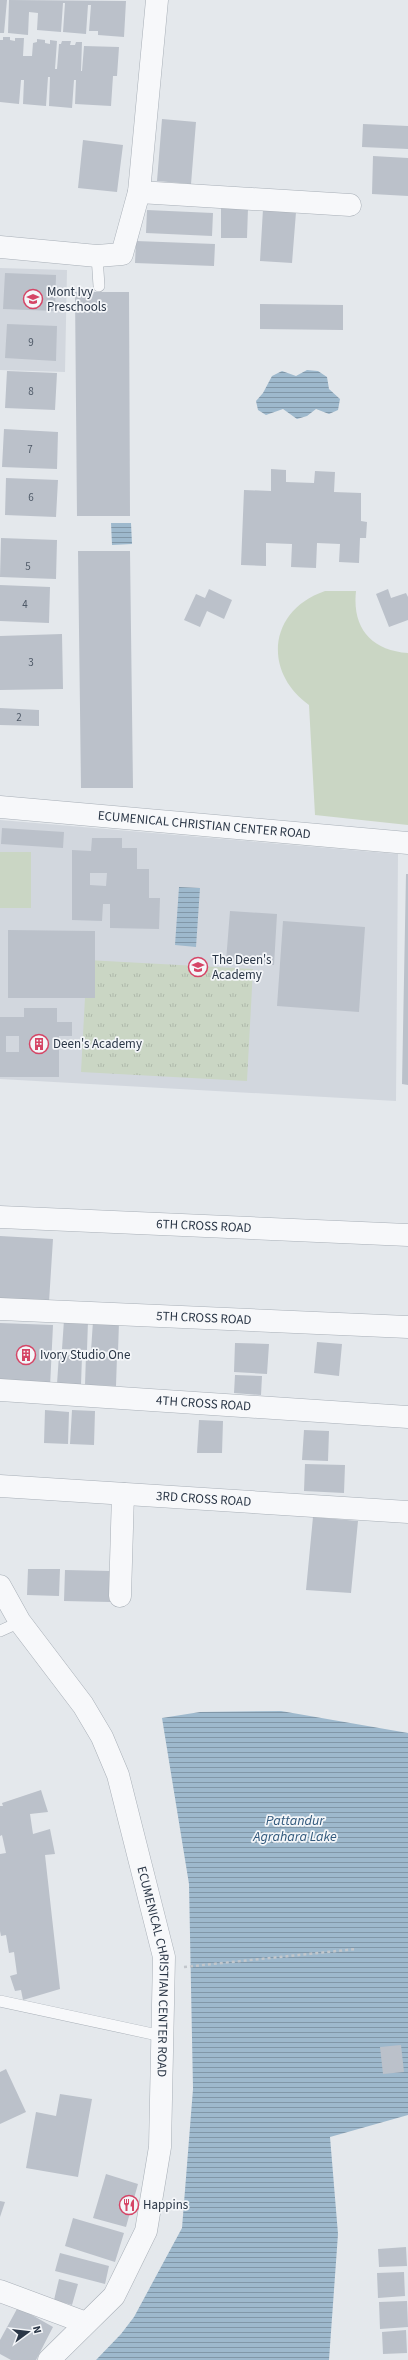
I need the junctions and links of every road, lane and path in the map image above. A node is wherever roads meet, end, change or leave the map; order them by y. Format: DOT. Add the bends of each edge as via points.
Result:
graph roads {
  1 [pos="157,0"];
  2 [pos="139,192"];
  3 [pos="350,205"];
  4 [pos="0,247"];
  5 [pos="97,256"];
  6 [pos="99,286"];
  7 [pos="0,807"];
  8 [pos="408,843"];
  9 [pos="0,1218"];
  10 [pos="408,1235"];
  11 [pos="0,1309"];
  12 [pos="408,1327"];
  13 [pos="0,1390"];
  14 [pos="408,1417"];
  15 [pos="0,1486"];
  16 [pos="123,1494"];
  17 [pos="408,1512"];
  18 [pos="0,1586"];
  19 [pos="120,1596"];
  20 [pos="20,1622"];
  21 [pos="0,1631"];
  22 [pos="356,1949"];
  23 [pos="164,1969"];
  24 [pos="0,2001"];
  25 [pos="162,2036"];
  26 [pos="0,2291"];
  27 [pos="86,2323"];
  28 [pos="49,2360"];
  1 -- 2 [label="street"];
  2 -- 3 [label="street"];
  2 -- 5 [label="street" via="122,254"];
  4 -- 5 [label="street"];
  5 -- 6 [label="lane"];
  7 -- 8 [label="street, ECUMENICAL CHRISTIAN CENTER ROAD"];
  9 -- 10 [label="street, 6TH CROSS ROAD"];
  11 -- 12 [label="street, 5TH CROSS ROAD"];
  13 -- 14 [label="street, 4TH CROSS ROAD"];
  15 -- 16 [label="street, 3RD CROSS ROAD"];
  16 -- 17 [label="street, 3RD CROSS ROAD"];
  16 -- 19 [label="street"];
  18 -- 20 [label="street, ECUMENICAL CHRISTIAN CENTER ROAD"];
  20 -- 21 [label="lane"];
  20 -- 23 [label="street, ECUMENICAL CHRISTIAN CENTER ROAD" via="83,1705 102,1737 118,1775 164,1957"];
  22 -- 23 [label="path"];
  23 -- 25 [label="street, ECUMENICAL CHRISTIAN CENTER ROAD"];
  24 -- 25 [label="lane"];
  25 -- 27 [label="street, ECUMENICAL CHRISTIAN CENTER ROAD" via="160,2147 146,2231 114,2296"];
  26 -- 27 [label="street"];
  27 -- 28 [label="street, ECUMENICAL CHRISTIAN CENTER ROAD"];
}
